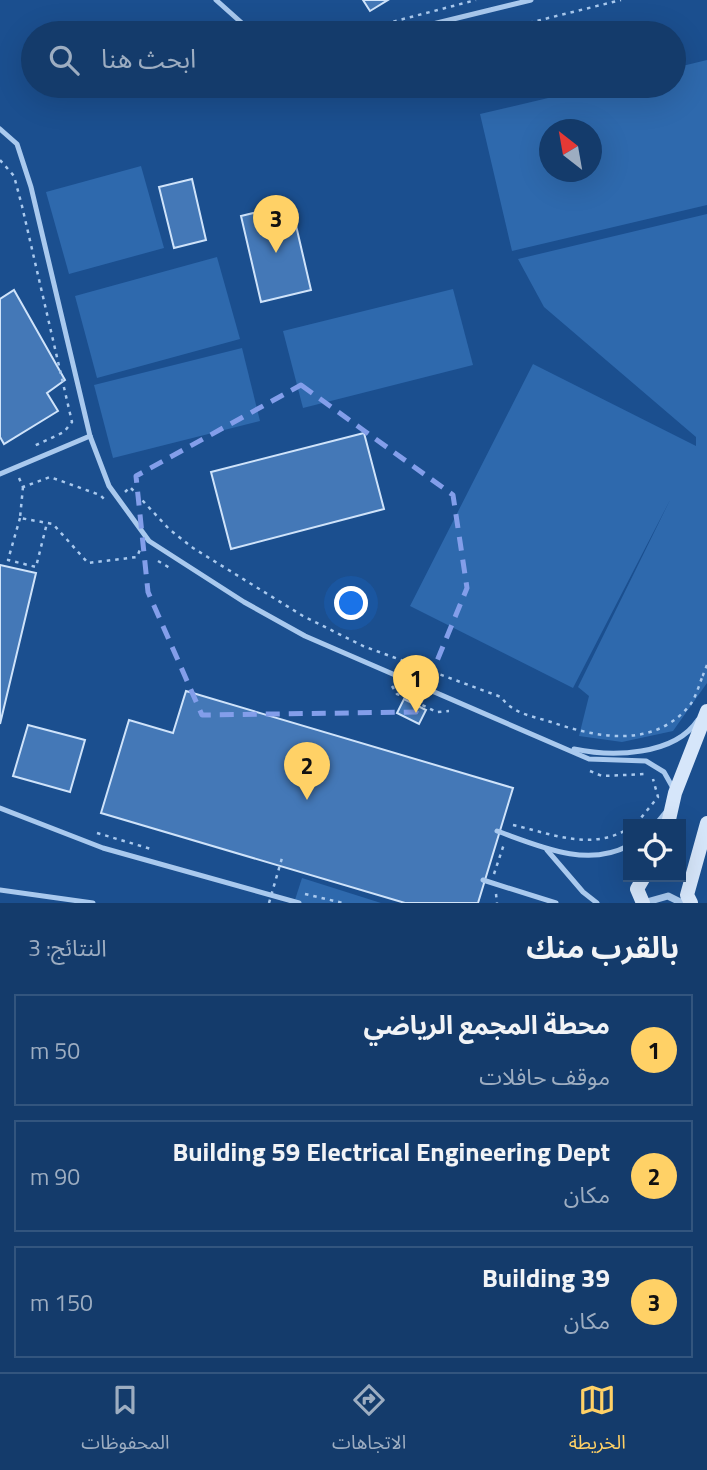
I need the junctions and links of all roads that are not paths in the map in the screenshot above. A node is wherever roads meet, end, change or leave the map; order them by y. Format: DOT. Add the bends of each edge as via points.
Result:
graph roads {
  1 [pos="216,0"];
  2 [pos="531,0"];
  3 [pos="240,21"];
  4 [pos="445,21"];
  5 [pos="0,129"];
  6 [pos="90,436"];
  7 [pos="0,474"];
  8 [pos="707,708"];
  9 [pos="561,746"];
  10 [pos="675,793"];
  11 [pos="0,808"];
  12 [pos="659,819"];
  13 [pos="668,819"];
  14 [pos="707,823"];
  15 [pos="497,831"];
  16 [pos="544,847"];
  17 [pos="623,848"];
  18 [pos="703,848"];
  19 [pos="483,880"];
  20 [pos="642,882"];
  21 [pos="0,890"];
  22 [pos="93,903"];
  23 [pos="299,903"];
  24 [pos="556,903"];
  25 [pos="597,903"];
  26 [pos="643,903"];
  27 [pos="682,903"];
  28 [pos="691,903"];
  1 -- 3 [label="lane"];
  2 -- 4 [label="lane"];
  5 -- 6 [label="lane" via="17,144 31,187"];
  6 -- 7 [label="lane"];
  6 -- 9 [label="lane" via="109,486 149,541 163,551 305,636"];
  8 -- 9 [label="lane" via="694,725 663,745 605,753"];
  8 -- 10 [label="street"];
  9 -- 10 [label="lane" via="589,759 646,761 664,772"];
  10 -- 12 [label="lane"];
  10 -- 13 [label="street"];
  11 -- 23 [label="lane" via="103,848"];
  14 -- 18 [label="street"];
  15 -- 16 [label="lane"];
  16 -- 17 [label="lane" via="595,856"];
  16 -- 25 [label="lane"];
  18 -- 28 [label="street" via="687,895"];
  19 -- 24 [label="lane"];
  20 -- 26 [label="street" via="638,889"];
  21 -- 22 [label="lane"];
  26 -- 27 [label="street" via="668,896"];
}
